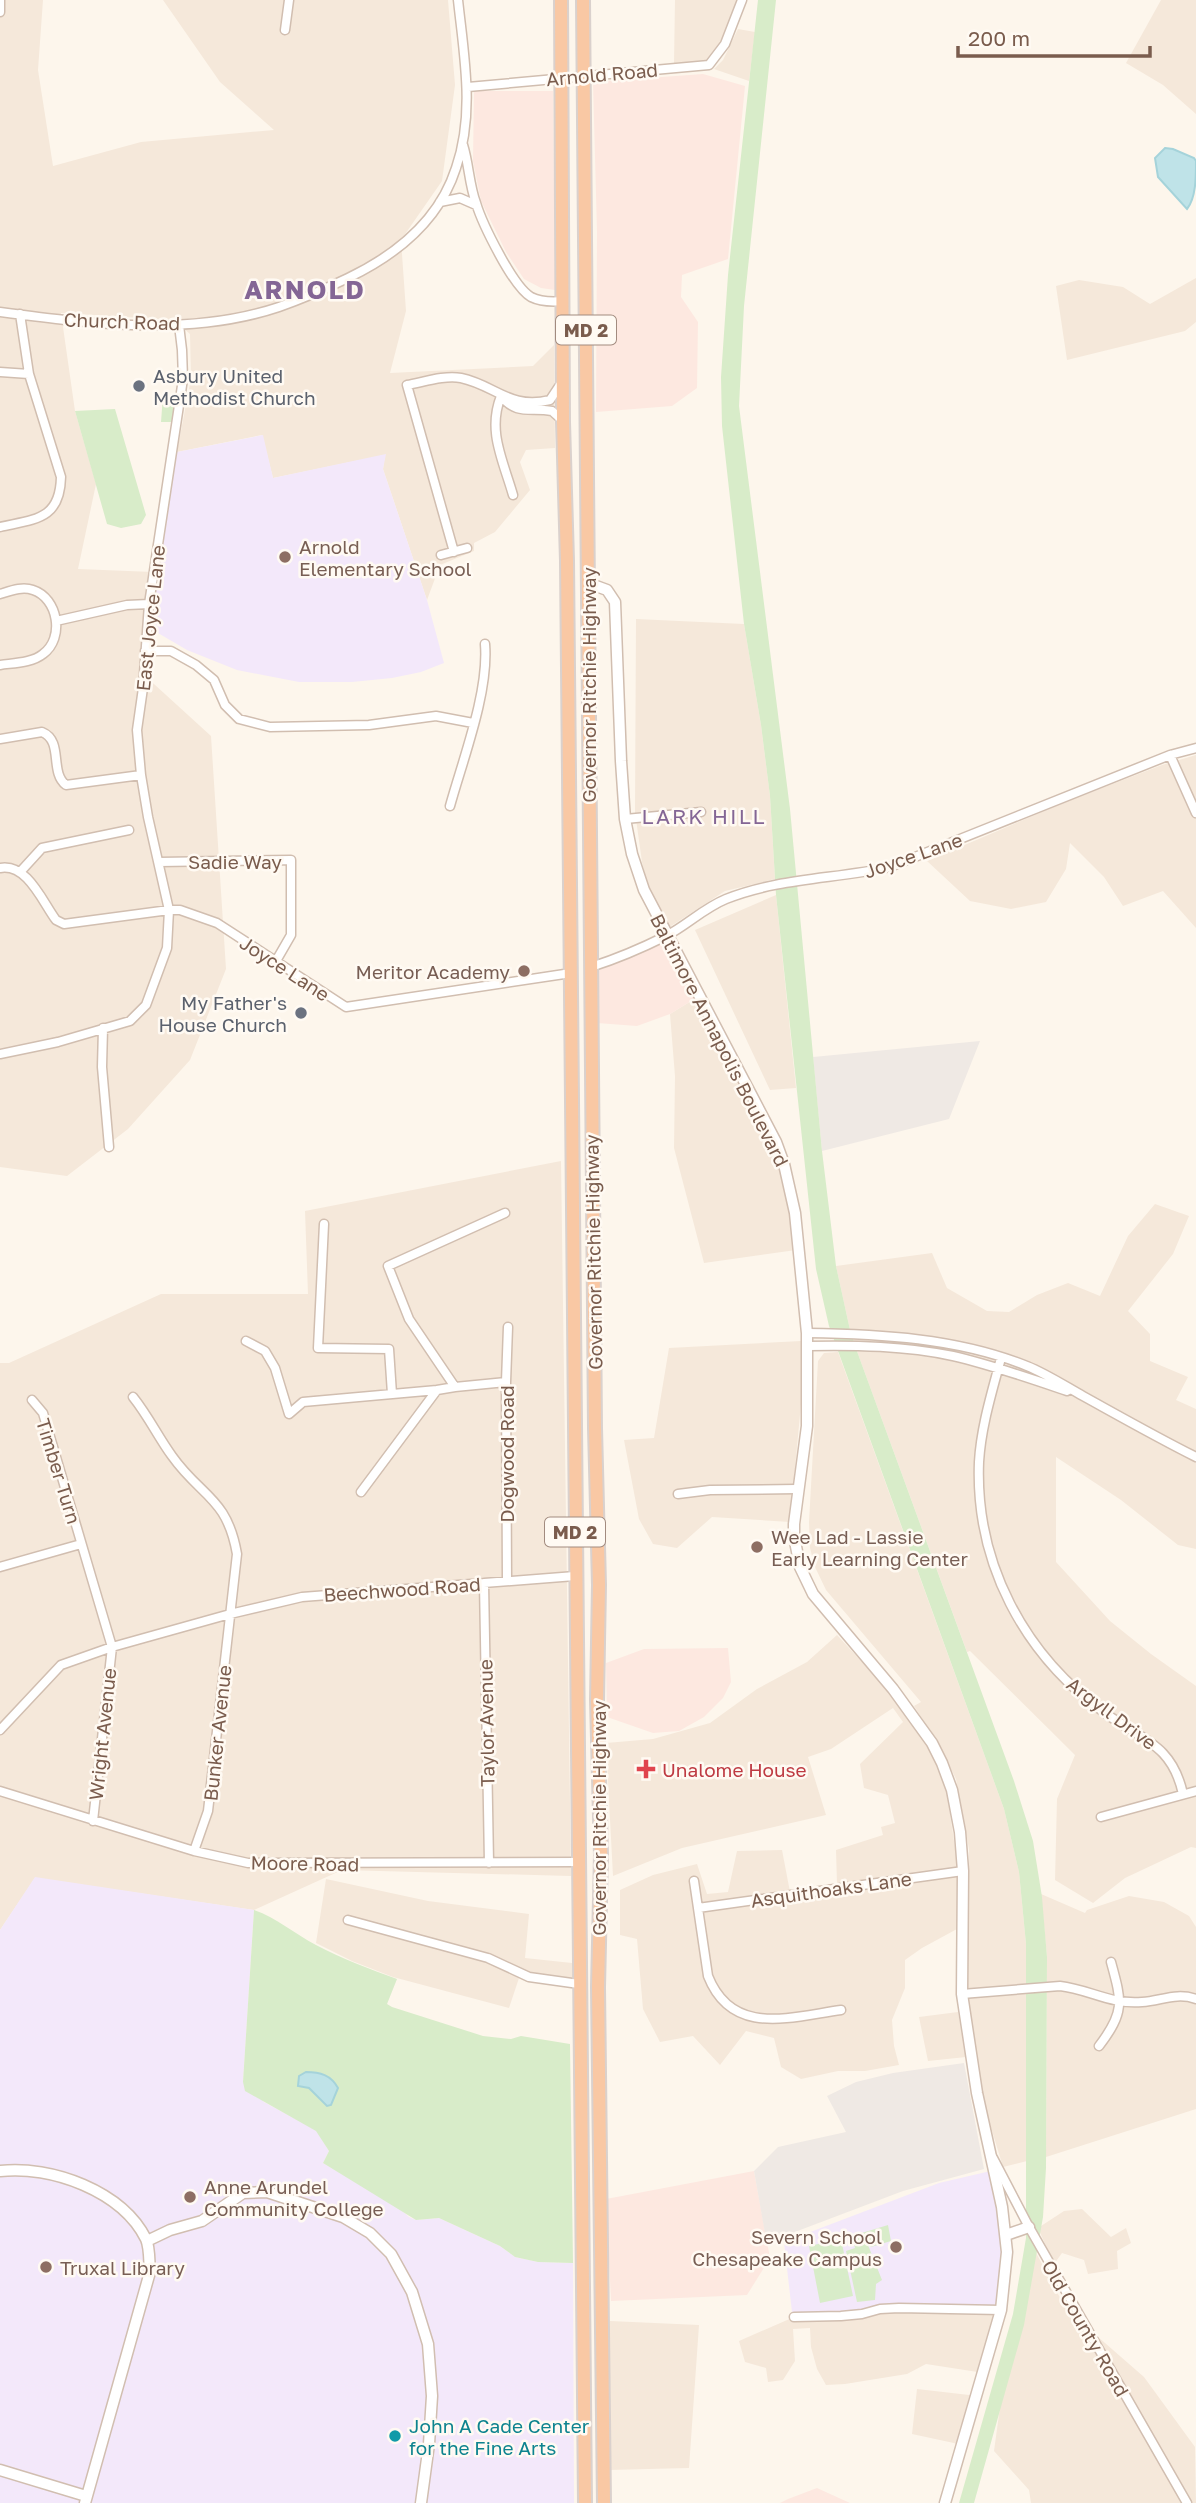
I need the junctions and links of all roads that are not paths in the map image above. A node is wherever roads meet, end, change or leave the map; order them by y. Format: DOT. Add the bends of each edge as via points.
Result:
graph roads {
  1 [pos="0,0"];
  2 [pos="289,0"];
  3 [pos="458,0"];
  4 [pos="561,0"];
  5 [pos="583,0"];
  6 [pos="742,0"];
  7 [pos="0,12"];
  8 [pos="285,30"];
  9 [pos="584,76"];
  10 [pos="562,79"];
  11 [pos="468,87"];
  12 [pos="463,145"];
  13 [pos="440,202"];
  14 [pos="476,205"];
  15 [pos="563,301"];
  16 [pos="0,312"];
  17 [pos="20,314"];
  18 [pos="179,325"];
  19 [pos="0,372"];
  20 [pos="29,374"];
  21 [pos="563,380"];
  22 [pos="501,396"];
  23 [pos="564,422"];
  24 [pos="513,495"];
  25 [pos="0,527"];
  26 [pos="467,548"];
  27 [pos="454,552"];
  28 [pos="441,555"];
  29 [pos="567,561"];
  30 [pos="587,583"];
  31 [pos="0,594"];
  32 [pos="149,604"];
  33 [pos="55,621"];
  34 [pos="485,644"];
  35 [pos="145,651"];
  36 [pos="0,665"];
  37 [pos="473,723"];
  38 [pos="0,738"];
  39 [pos="1196,748"];
  40 [pos="1170,755"];
  41 [pos="141,775"];
  42 [pos="450,806"];
  43 [pos="701,812"];
  44 [pos="1196,813"];
  45 [pos="625,819"];
  46 [pos="129,830"];
  47 [pos="159,862"];
  48 [pos="0,868"];
  49 [pos="21,871"];
  50 [pos="169,910"];
  51 [pos="570,930"];
  52 [pos="667,935"];
  53 [pos="276,961"];
  54 [pos="591,967"];
  55 [pos="571,973"];
  56 [pos="103,1028"];
  57 [pos="591,1029"];
  58 [pos="0,1054"];
  59 [pos="109,1147"];
  60 [pos="505,1213"];
  61 [pos="324,1224"];
  62 [pos="508,1327"];
  63 [pos="807,1334"];
  64 [pos="910,1339"];
  65 [pos="246,1341"];
  66 [pos="953,1345"];
  67 [pos="807,1346"];
  68 [pos="908,1349"];
  69 [pos="951,1356"];
  70 [pos="1001,1358"];
  71 [pos="998,1367"];
  72 [pos="506,1382"];
  73 [pos="455,1387"];
  74 [pos="437,1390"];
  75 [pos="392,1394"];
  76 [pos="1083,1396"];
  77 [pos="133,1397"];
  78 [pos="32,1400"];
  79 [pos="575,1425"];
  80 [pos="595,1428"];
  81 [pos="1196,1457"];
  82 [pos="797,1489"];
  83 [pos="361,1492"];
  84 [pos="678,1494"];
  85 [pos="80,1544"];
  86 [pos="0,1567"];
  87 [pos="575,1576"];
  88 [pos="507,1581"];
  89 [pos="484,1583"];
  90 [pos="230,1614"];
  91 [pos="112,1647"];
  92 [pos="0,1730"];
  93 [pos="0,1791"];
  94 [pos="1196,1791"];
  95 [pos="1183,1794"];
  96 [pos="1101,1817"];
  97 [pos="93,1821"];
  98 [pos="194,1851"];
  99 [pos="579,1862"];
  100 [pos="489,1863"];
  101 [pos="963,1871"];
  102 [pos="694,1881"];
  103 [pos="698,1908"];
  104 [pos="348,1920"];
  105 [pos="580,1942"];
  106 [pos="598,1942"];
  107 [pos="1111,1962"];
  108 [pos="579,1984"];
  109 [pos="962,1994"];
  110 [pos="1196,1998"];
  111 [pos="1121,2002"];
  112 [pos="841,2010"];
  113 [pos="1099,2046"];
  114 [pos="990,2151"];
  115 [pos="0,2171"];
  116 [pos="1028,2227"];
  117 [pos="1006,2235"];
  118 [pos="147,2241"];
  119 [pos="1001,2310"];
  120 [pos="794,2317"];
  121 [pos="0,2470"];
  122 [pos="85,2500"];
  123 [pos="421,2503"];
  124 [pos="585,2503"];
  125 [pos="604,2503"];
  126 [pos="946,2503"];
  127 [pos="1187,2503"];
  1 -- 7 [label="street"];
  2 -- 8 [label="street"];
  3 -- 11 [label="street"];
  4 -- 10 [label="highway, Governor Ritchie Highway / MD 2"];
  5 -- 9 [label="highway, Governor Ritchie Highway / MD 2"];
  6 -- 9 [label="street, Arnold Road" via="725,44 705,66"];
  9 -- 10 [label="street, Arnold Road"];
  9 -- 30 [label="highway, Governor Ritchie Highway / MD 2"];
  10 -- 11 [label="street, Arnold Road"];
  10 -- 15 [label="highway, Governor Ritchie Highway / MD 2"];
  11 -- 12 [label="street"];
  12 -- 13 [label="street, Church Road"];
  12 -- 14 [label="street"];
  13 -- 14 [label="street" via="460,198"];
  13 -- 18 [label="street, Church Road" via="406,243 353,276 278,308"];
  14 -- 15 [label="street" via="522,290 543,301"];
  15 -- 21 [label="highway, Governor Ritchie Highway / MD 2"];
  16 -- 17 [label="street, Church Road"];
  17 -- 18 [label="street, Church Road" via="94,323"];
  17 -- 20 [label="street"];
  18 -- 32 [label="street, East Joyce Lane" via="183,379"];
  19 -- 20 [label="street"];
  20 -- 25 [label="street" via="61,477 61,492 49,513"];
  21 -- 22 [label="street" via="550,400"];
  21 -- 23 [label="highway, Governor Ritchie Highway / MD 2"];
  22 -- 23 [label="street" via="512,408 552,411"];
  22 -- 24 [label="street" via="494,429"];
  22 -- 27 [label="street" via="459,377 407,385"];
  23 -- 29 [label="highway, Governor Ritchie Highway / MD 2"];
  26 -- 27 [label="street"];
  27 -- 28 [label="street"];
  29 -- 30 [label="highway" via="574,576"];
  29 -- 51 [label="highway, Governor Ritchie Highway / MD 2"];
  30 -- 45 [label="street, Baltimore Annapolis Boulevard" via="607,590 615,601"];
  30 -- 54 [label="highway, Governor Ritchie Highway / MD 2"];
  31 -- 33 [label="street" via="23,588 39,592 51,604"];
  32 -- 33 [label="street"];
  32 -- 35 [label="street, East Joyce Lane"];
  33 -- 36 [label="street" via="56,635 43,654"];
  34 -- 37 [label="street" via="486,664"];
  35 -- 37 [label="street" via="171,651 196,665 214,680 225,705 239,719 270,727 369,725 436,716"];
  35 -- 41 [label="street, East Joyce Lane" via="137,730"];
  37 -- 42 [label="street"];
  38 -- 41 [label="street" via="46,734 52,740 59,779 66,785"];
  39 -- 40 [label="street, Joyce Lane"];
  40 -- 44 [label="street"];
  40 -- 52 [label="street, Joyce Lane" via="890,867 777,884 729,898"];
  41 -- 47 [label="street, East Joyce Lane"];
  43 -- 45 [label="street"];
  45 -- 52 [label="street, Baltimore Annapolis Boulevard" via="644,890"];
  46 -- 49 [label="street" via="43,848"];
  47 -- 50 [label="street, East Joyce Lane"];
  47 -- 53 [label="street, Sadie Way" via="290,860 291,935"];
  48 -- 49 [label="street"];
  49 -- 50 [label="street" via="64,925"];
  50 -- 53 [label="street, Joyce Lane" via="217,923"];
  50 -- 56 [label="street, East Joyce Lane" via="167,948 146,1005 130,1021"];
  51 -- 54 [label="highway" via="578,961"];
  51 -- 55 [label="highway, Governor Ritchie Highway / MD 2"];
  52 -- 54 [label="street, Joyce Lane"];
  52 -- 63 [label="street, Baltimore Annapolis Boulevard" via="783,1160 795,1213"];
  53 -- 55 [label="street, Joyce Lane" via="346,1007"];
  54 -- 57 [label="highway, Governor Ritchie Highway / MD 2"];
  55 -- 57 [label="highway" via="581,973 584,978"];
  55 -- 79 [label="highway, Governor Ritchie Highway / MD 2"];
  56 -- 58 [label="street, East Joyce Lane"];
  56 -- 59 [label="street"];
  57 -- 80 [label="highway, Governor Ritchie Highway / MD 2"];
  60 -- 73 [label="street" via="388,1266 409,1320"];
  61 -- 75 [label="street" via="318,1348 388,1349"];
  62 -- 72 [label="street, Dogwood Road"];
  63 -- 64 [label="street"];
  63 -- 67 [label="street, Baltimore Annapolis Boulevard"];
  64 -- 66 [label="street"];
  64 -- 68 [label="street"];
  65 -- 75 [label="street" via="265,1351 289,1414 303,1402"];
  66 -- 69 [label="street"];
  66 -- 70 [label="street"];
  67 -- 68 [label="street"];
  67 -- 82 [label="street, Baltimore Annapolis Boulevard" via="807,1426"];
  68 -- 69 [label="street"];
  69 -- 71 [label="street"];
  70 -- 71 [label="street, Argyll Drive"];
  70 -- 76 [label="street" via="1027,1366"];
  71 -- 76 [label="street"];
  71 -- 95 [label="street, Argyll Drive" via="979,1461 984,1529 997,1579 1022,1626 1050,1664 1084,1698 1162,1751 1172,1763"];
  72 -- 73 [label="street"];
  72 -- 88 [label="street, Dogwood Road"];
  73 -- 74 [label="street"];
  74 -- 75 [label="street"];
  74 -- 83 [label="street"];
  76 -- 81 [label="street"];
  77 -- 90 [label="street, Bunker Avenue" via="172,1457 219,1506 233,1530 237,1553"];
  78 -- 85 [label="street, Timber Turn" via="43,1413"];
  79 -- 80 [label="highway"];
  79 -- 87 [label="highway, Governor Ritchie Highway / MD 2"];
  80 -- 106 [label="highway, Governor Ritchie Highway / MD 2" via="601,1855"];
  82 -- 84 [label="street"];
  82 -- 101 [label="street, Baltimore Annapolis Boulevard" via="794,1536 800,1567 813,1594 932,1743 953,1790"];
  85 -- 86 [label="street"];
  85 -- 91 [label="street, Timber Turn"];
  87 -- 88 [label="street, Beechwood Road"];
  87 -- 99 [label="highway, Governor Ritchie Highway / MD 2"];
  88 -- 89 [label="street, Beechwood Road"];
  89 -- 90 [label="street, Beechwood Road" via="302,1597"];
  89 -- 100 [label="street, Taylor Avenue"];
  90 -- 91 [label="street, Beechwood Road"];
  90 -- 98 [label="street, Bunker Avenue" via="208,1811"];
  91 -- 92 [label="street, Beechwood Road" via="61,1665"];
  91 -- 97 [label="street, Wright Avenue"];
  93 -- 97 [label="street, Moore Road"];
  94 -- 95 [label="street"];
  95 -- 96 [label="street"];
  97 -- 98 [label="street, Moore Road"];
  98 -- 100 [label="street, Moore Road" via="248,1863"];
  99 -- 100 [label="street, Moore Road"];
  99 -- 105 [label="highway, Governor Ritchie Highway / MD 2"];
  101 -- 103 [label="street, Asquithoaks Lane"];
  101 -- 109 [label="street, Baltimore Annapolis Boulevard"];
  102 -- 103 [label="street"];
  103 -- 112 [label="street" via="708,1976 725,2004 754,2019"];
  104 -- 108 [label="street" via="488,1958 529,1977"];
  105 -- 106 [label="highway"];
  105 -- 108 [label="highway, Governor Ritchie Highway / MD 2"];
  106 -- 125 [label="highway, Governor Ritchie Highway / MD 2"];
  107 -- 111 [label="street"];
  108 -- 124 [label="highway, Governor Ritchie Highway / MD 2"];
  109 -- 111 [label="street" via="1060,1986"];
  109 -- 114 [label="street, Baltimore Annapolis Boulevard"];
  110 -- 111 [label="street" via="1177,1995"];
  111 -- 113 [label="street" via="1113,2026"];
  114 -- 116 [label="street, Old County Road"];
  114 -- 117 [label="street, Baltimore Annapolis Boulevard"];
  115 -- 118 [label="street" via="43,2171 106,2197 130,2216"];
  116 -- 117 [label="street"];
  116 -- 127 [label="street, Old County Road"];
  117 -- 119 [label="street, Baltimore Annapolis Boulevard"];
  118 -- 122 [label="street" via="150,2272"];
  118 -- 123 [label="street" via="202,2221 243,2193 267,2192 343,2217 370,2232 391,2254 412,2292 428,2344 432,2396"];
  119 -- 120 [label="street" via="899,2308 862,2315"];
  119 -- 126 [label="street, Baltimore Annapolis Boulevard"];
  121 -- 122 [label="street"];
}
